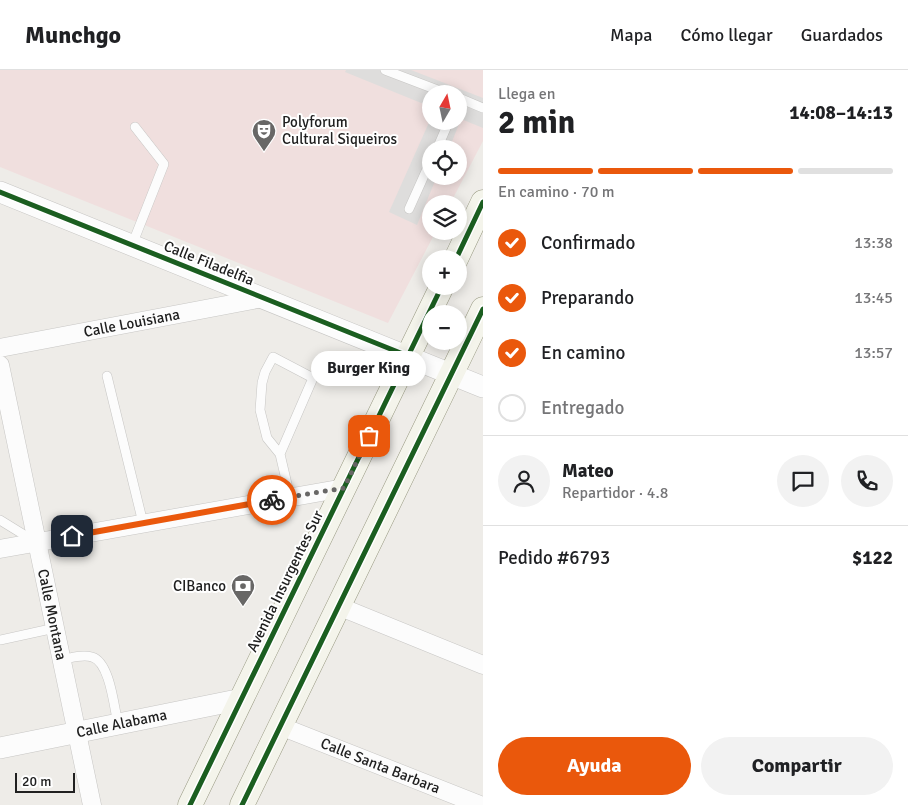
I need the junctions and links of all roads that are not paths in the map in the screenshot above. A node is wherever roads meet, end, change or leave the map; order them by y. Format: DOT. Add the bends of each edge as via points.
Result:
graph roads {
  1 [pos="385,70"];
  2 [pos="424,85"];
  3 [pos="468,102"];
  4 [pos="483,108"];
  5 [pos="135,127"];
  6 [pos="422,180"];
  7 [pos="0,192"];
  8 [pos="483,202"];
  9 [pos="409,209"];
  10 [pos="132,245"];
  11 [pos="460,250"];
  12 [pos="438,295"];
  13 [pos="263,298"];
  14 [pos="483,309"];
  15 [pos="0,348"];
  16 [pos="408,356"];
  17 [pos="0,365"];
  18 [pos="451,374"];
  19 [pos="107,376"];
  20 [pos="483,387"];
  21 [pos="280,454"];
  22 [pos="344,488"];
  23 [pos="290,497"];
  24 [pos="0,520"];
  25 [pos="143,523"];
  26 [pos="37,542"];
  27 [pos="0,549"];
  28 [pos="338,606"];
  29 [pos="54,628"];
  30 [pos="0,640"];
  31 [pos="61,660"];
  32 [pos="483,664"];
  33 [pos="242,698"];
  34 [pos="118,724"];
  35 [pos="280,726"];
  36 [pos="76,732"];
  37 [pos="0,748"];
  38 [pos="92,805"];
  39 [pos="190,805"];
  40 [pos="242,805"];
  41 [pos="480,805"];
  1 -- 2 [label="lane"];
  3 -- 4 [label="lane"];
  5 -- 10 [label="lane" via="164,164"];
  6 -- 9 [label="lane"];
  7 -- 10 [label="street, Calle Filadelfia"];
  8 -- 11 [label="main road"];
  10 -- 13 [label="street, Calle Filadelfia"];
  12 -- 16 [label="main road, Avenida Insurgentes Sur"];
  13 -- 15 [label="street, Calle Louisiana"];
  13 -- 16 [label="street, Calle Filadelfia"];
  14 -- 18 [label="main road"];
  16 -- 18 [label="street, Calle Filadelfia"];
  16 -- 22 [label="main road, Avenida Insurgentes Sur"];
  17 -- 26 [label="street, Calle Montana"];
  18 -- 20 [label="street, Calle Filadelfia"];
  18 -- 28 [label="main road"];
  19 -- 25 [label="lane"];
  21 -- 21 [label="lane" via="313,378 273,357 262,384 260,410 267,438"];
  21 -- 23 [label="lane"];
  22 -- 23 [label="street"];
  22 -- 33 [label="main road, Avenida Insurgentes Sur"];
  23 -- 25 [label="street"];
  24 -- 26 [label="lane"];
  25 -- 26 [label="street"];
  26 -- 27 [label="street"];
  26 -- 29 [label="street, Calle Montana"];
  28 -- 32 [label="street"];
  28 -- 35 [label="main road"];
  29 -- 30 [label="lane"];
  29 -- 31 [label="street, Calle Montana"];
  31 -- 34 [label="lane" via="82,656 93,657 102,663 107,672"];
  31 -- 36 [label="street, Calle Montana"];
  33 -- 34 [label="street, Calle Alabama"];
  33 -- 39 [label="main road, Avenida Insurgentes Sur"];
  34 -- 36 [label="street, Calle Alabama"];
  35 -- 40 [label="main road"];
  35 -- 41 [label="street, Calle Santa Barbara"];
  36 -- 37 [label="street, Calle Alabama"];
  36 -- 38 [label="street, Calle Montana"];
}
